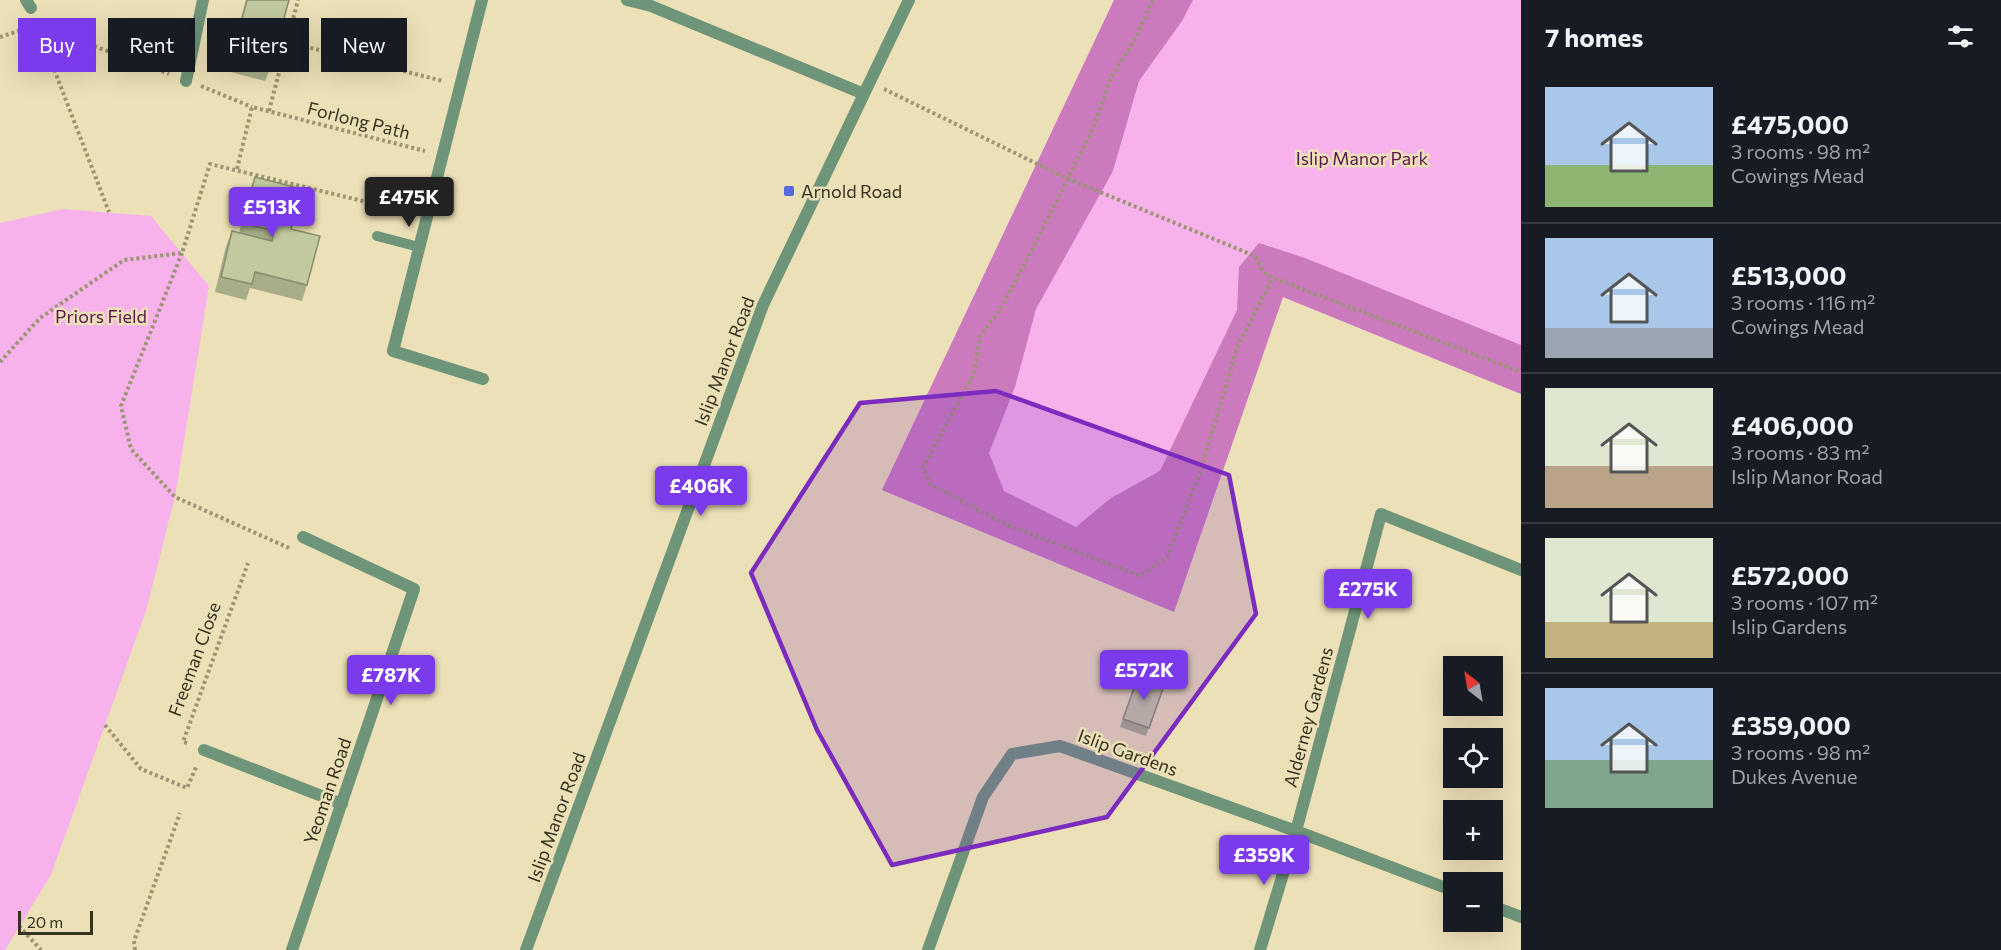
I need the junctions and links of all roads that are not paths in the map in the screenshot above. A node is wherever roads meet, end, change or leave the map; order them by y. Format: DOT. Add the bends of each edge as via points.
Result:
graph roads {
  1 [pos="203,0"];
  2 [pos="482,0"];
  3 [pos="627,0"];
  4 [pos="909,0"];
  5 [pos="186,81"];
  6 [pos="864,94"];
  7 [pos="377,236"];
  8 [pos="419,247"];
  9 [pos="483,380"];
  10 [pos="303,537"];
  11 [pos="1521,570"];
  12 [pos="204,750"];
  13 [pos="342,804"];
  14 [pos="1296,831"];
  15 [pos="1443,887"];
  16 [pos="1503,910"];
  17 [pos="1521,917"];
  18 [pos="292,950"];
  19 [pos="526,950"];
  20 [pos="928,950"];
  21 [pos="1260,950"];
  1 -- 5 [label="street"];
  2 -- 8 [label="street"];
  3 -- 6 [label="street" via="651,6"];
  4 -- 6 [label="street, Islip Manor Road"];
  6 -- 19 [label="street, Islip Manor Road" via="763,305"];
  7 -- 8 [label="lane"];
  8 -- 9 [label="street" via="393,351"];
  10 -- 13 [label="street, Yeoman Road" via="414,589"];
  11 -- 14 [label="street, Alderney Gardens" via="1381,514"];
  12 -- 13 [label="street"];
  13 -- 18 [label="street, Yeoman Road"];
  14 -- 15 [label="street, Islip Gardens"];
  14 -- 20 [label="street, Islip Gardens" via="1060,746 1012,754 983,797"];
  14 -- 21 [label="street"];
  16 -- 17 [label="street"];
}
